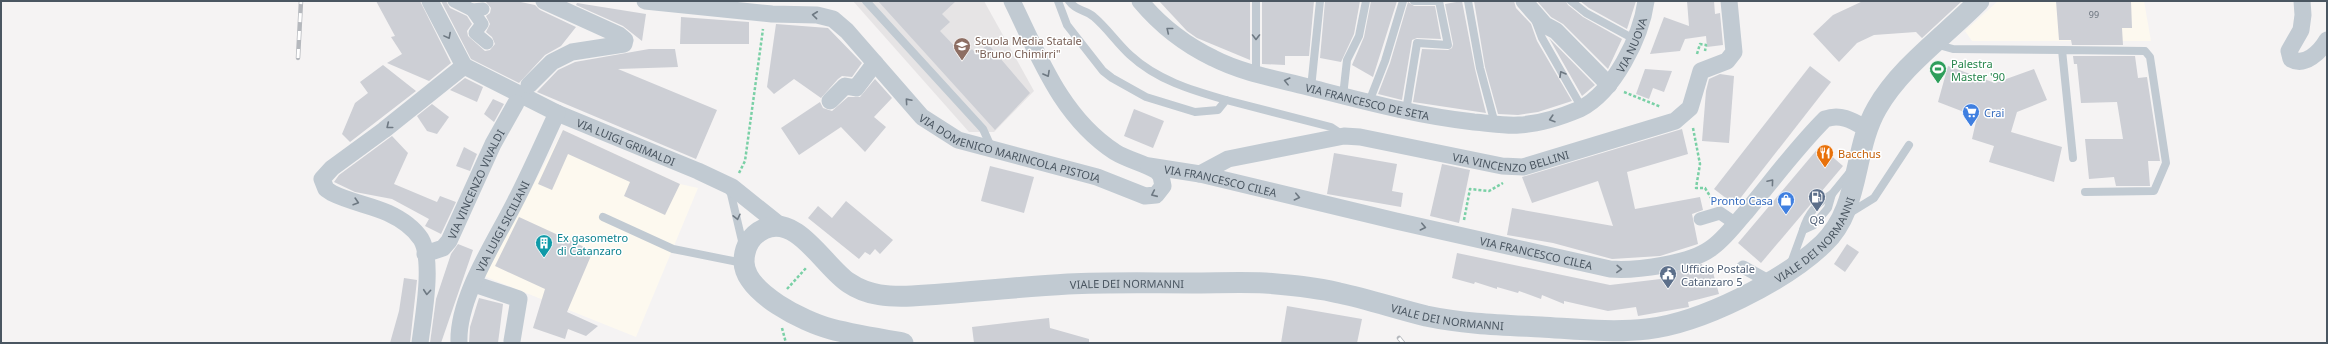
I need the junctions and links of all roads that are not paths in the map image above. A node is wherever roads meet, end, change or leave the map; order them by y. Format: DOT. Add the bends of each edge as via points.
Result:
graph roads {
  1 [pos="454,1"];
  2 [pos="544,1"];
  3 [pos="645,1"];
  4 [pos="866,1"];
  5 [pos="1012,1"];
  6 [pos="1058,1"];
  7 [pos="1068,1"];
  8 [pos="1140,1"];
  9 [pos="1256,1"];
  10 [pos="1320,1"];
  11 [pos="1366,1"];
  12 [pos="1403,1"];
  13 [pos="1414,1"];
  14 [pos="1436,1"];
  15 [pos="1440,1"];
  16 [pos="1468,1"];
  17 [pos="1571,1"];
  18 [pos="1646,1"];
  19 [pos="1729,1"];
  20 [pos="1978,1"];
  21 [pos="2302,1"];
  22 [pos="667,2"];
  23 [pos="431,3"];
  24 [pos="1526,3"];
  25 [pos="1634,39"];
  26 [pos="2327,40"];
  27 [pos="487,43"];
  28 [pos="1934,44"];
  29 [pos="2062,50"];
  30 [pos="875,63"];
  31 [pos="464,66"];
  32 [pos="1256,73"];
  33 [pos="529,85"];
  34 [pos="1311,88"];
  35 [pos="1614,91"];
  36 [pos="1343,96"];
  37 [pos="1226,100"];
  38 [pos="830,101"];
  39 [pos="1369,102"];
  40 [pos="516,103"];
  41 [pos="1582,108"];
  42 [pos="1406,111"];
  43 [pos="557,113"];
  44 [pos="1496,124"];
  45 [pos="1867,129"];
  46 [pos="1344,136"];
  47 [pos="1909,145"];
  48 [pos="992,150"];
  49 [pos="2073,158"];
  50 [pos="1858,162"];
  51 [pos="1149,166"];
  52 [pos="1200,174"];
  53 [pos="728,185"];
  54 [pos="2085,192"];
  55 [pos="1844,216"];
  56 [pos="603,217"];
  57 [pos="1700,219"];
  58 [pos="1736,224"];
  59 [pos="782,227"];
  60 [pos="426,254"];
  61 [pos="744,258"];
  62 [pos="1743,267"];
  63 [pos="1788,269"];
  64 [pos="1770,282"];
  65 [pos="474,284"];
  66 [pos="512,341"];
  67 [pos="420,343"];
  68 [pos="459,343"];
  69 [pos="903,343"];
  1 -- 23 [label="street"];
  1 -- 27 [label="street" via="478,10 482,24 475,33"];
  2 -- 33 [label="street" via="619,35 624,44 572,52 552,62"];
  3 -- 22 [label="street, VIA DOMENICO MARINCOLA PISTOIA"];
  4 -- 48 [label="lane" via="984,129"];
  5 -- 51 [label="street, VIA DOMENICO MARINCOLA PISTOIA, one-way" via="1046,73 1066,106 1095,137 1116,153"];
  6 -- 37 [label="lane" via="1067,25 1112,78 1146,97 1195,112 1215,111"];
  7 -- 37 [label="lane" via="1077,10 1095,17 1132,56 1159,77"];
  32 -- 8 [label="street, VIA FRANCESCO DE SETA, one-way" via="1220,61 1191,46 1152,16"];
  9 -- 32 [label="lane, one-way"];
  10 -- 34 [label="lane"];
  11 -- 36 [label="lane" via="1359,36 1347,60"];
  12 -- 39 [label="lane" via="1385,61"];
  13 -- 14 [label="lane"];
  15 -- 42 [label="lane" via="1448,45 1417,43"];
  16 -- 44 [label="lane" via="1480,68"];
  17 -- 25 [label="lane" via="1586,13"];
  18 -- 25 [label="street, VIA NUOVA"];
  19 -- 46 [label="street, VIA VINCENZO BELLINI" via="1734,52 1727,61 1698,66 1694,100 1687,112 1675,121 1516,167"];
  20 -- 28 [label="street, VIALE DEI NORMANNI"];
  21 -- 26 [label="street" via="2303,23 2288,51 2291,59 2304,62 2317,53"];
  30 -- 22 [label="street, VIA DOMENICO MARINCOLA PISTOIA, one-way" via="833,19 817,15 772,14"];
  23 -- 31 [label="street, one-way"];
  24 -- 35 [label="street" via="1545,25 1556,30"];
  41 -- 24 [label="lane, one-way" via="1542,38"];
  25 -- 35 [label="street, VIA NUOVA"];
  28 -- 29 [label="lane" via="1953,49"];
  28 -- 45 [label="street, VIALE DEI NORMANNI" via="1888,91 1876,108"];
  29 -- 49 [label="lane"];
  29 -- 54 [label="lane" via="2141,50 2150,57 2166,163 2154,191"];
  30 -- 38 [label="street" via="856,88 844,86"];
  48 -- 30 [label="street, VIA DOMENICO MARINCOLA PISTOIA, one-way" via="958,140 922,117"];
  31 -- 43 [label="street, VIA LUIGI GRIMALDI"];
  31 -- 60 [label="street, one-way" via="332,168 322,179 326,189 332,194 387,212 406,223 422,241"];
  34 -- 32 [label="street, VIA FRANCESCO DE SETA, one-way"];
  34 -- 36 [label="street, VIA FRANCESCO DE SETA"];
  35 -- 41 [label="street, VIA FRANCESCO DE SETA"];
  36 -- 39 [label="street, VIA FRANCESCO DE SETA"];
  37 -- 46 [label="lane" via="1331,127"];
  39 -- 42 [label="street, VIA FRANCESCO DE SETA"];
  40 -- 60 [label="street, VIA VINCENZO VIVALDI" via="492,144 448,242 443,248"];
  41 -- 44 [label="street, VIA FRANCESCO DE SETA, one-way" via="1534,124"];
  42 -- 44 [label="street, VIA FRANCESCO DE SETA" via="1454,120"];
  43 -- 53 [label="street, VIA LUIGI GRIMALDI"];
  43 -- 65 [label="street, VIA LUIGI SICILIANI" via="531,172"];
  45 -- 50 [label="street, VIALE DEI NORMANNI"];
  58 -- 45 [label="street, VIA FRANCESCO CILEA, one-way" via="1825,119 1832,116 1842,117"];
  46 -- 52 [label="street, VIA VINCENZO BELLINI" via="1228,158"];
  47 -- 55 [label="lane" via="1874,198"];
  51 -- 48 [label="street, VIA DOMENICO MARINCOLA PISTOIA, one-way" via="1157,171 1163,181 1161,191 1150,197 1097,177"];
  50 -- 55 [label="street, VIALE DEI NORMANNI"];
  50 -- 63 [label="lane" via="1832,194 1828,208 1814,225 1803,230"];
  51 -- 52 [label="street, VIA FRANCESCO CILEA"];
  52 -- 58 [label="street, VIA FRANCESCO CILEA, one-way" via="1610,269 1665,264 1703,254"];
  53 -- 59 [label="street, VIA LUIGI GRIMALDI"];
  53 -- 61 [label="lane, one-way"];
  55 -- 63 [label="street, VIALE DEI NORMANNI" via="1826,241"];
  56 -- 61 [label="lane" via="673,249"];
  57 -- 58 [label="street" via="1720,213"];
  59 -- 61 [label="street" via="771,226 757,233 747,244"];
  59 -- 64 [label="street, VIALE DEI NORMANNI" via="809,243 846,282 858,289 884,295 951,294 1082,284 1260,283 1338,293 1470,324 1617,331 1672,325 1704,314"];
  60 -- 67 [label="street, one-way" via="427,288"];
  61 -- 69 [label="street" via="749,279 763,294 802,317 826,328"];
  62 -- 64 [label="street"];
  63 -- 64 [label="street, VIALE DEI NORMANNI"];
  65 -- 66 [label="street" via="518,299"];
  65 -- 68 [label="street, VIA LUIGI SICILIANI" via="458,330"];
}
